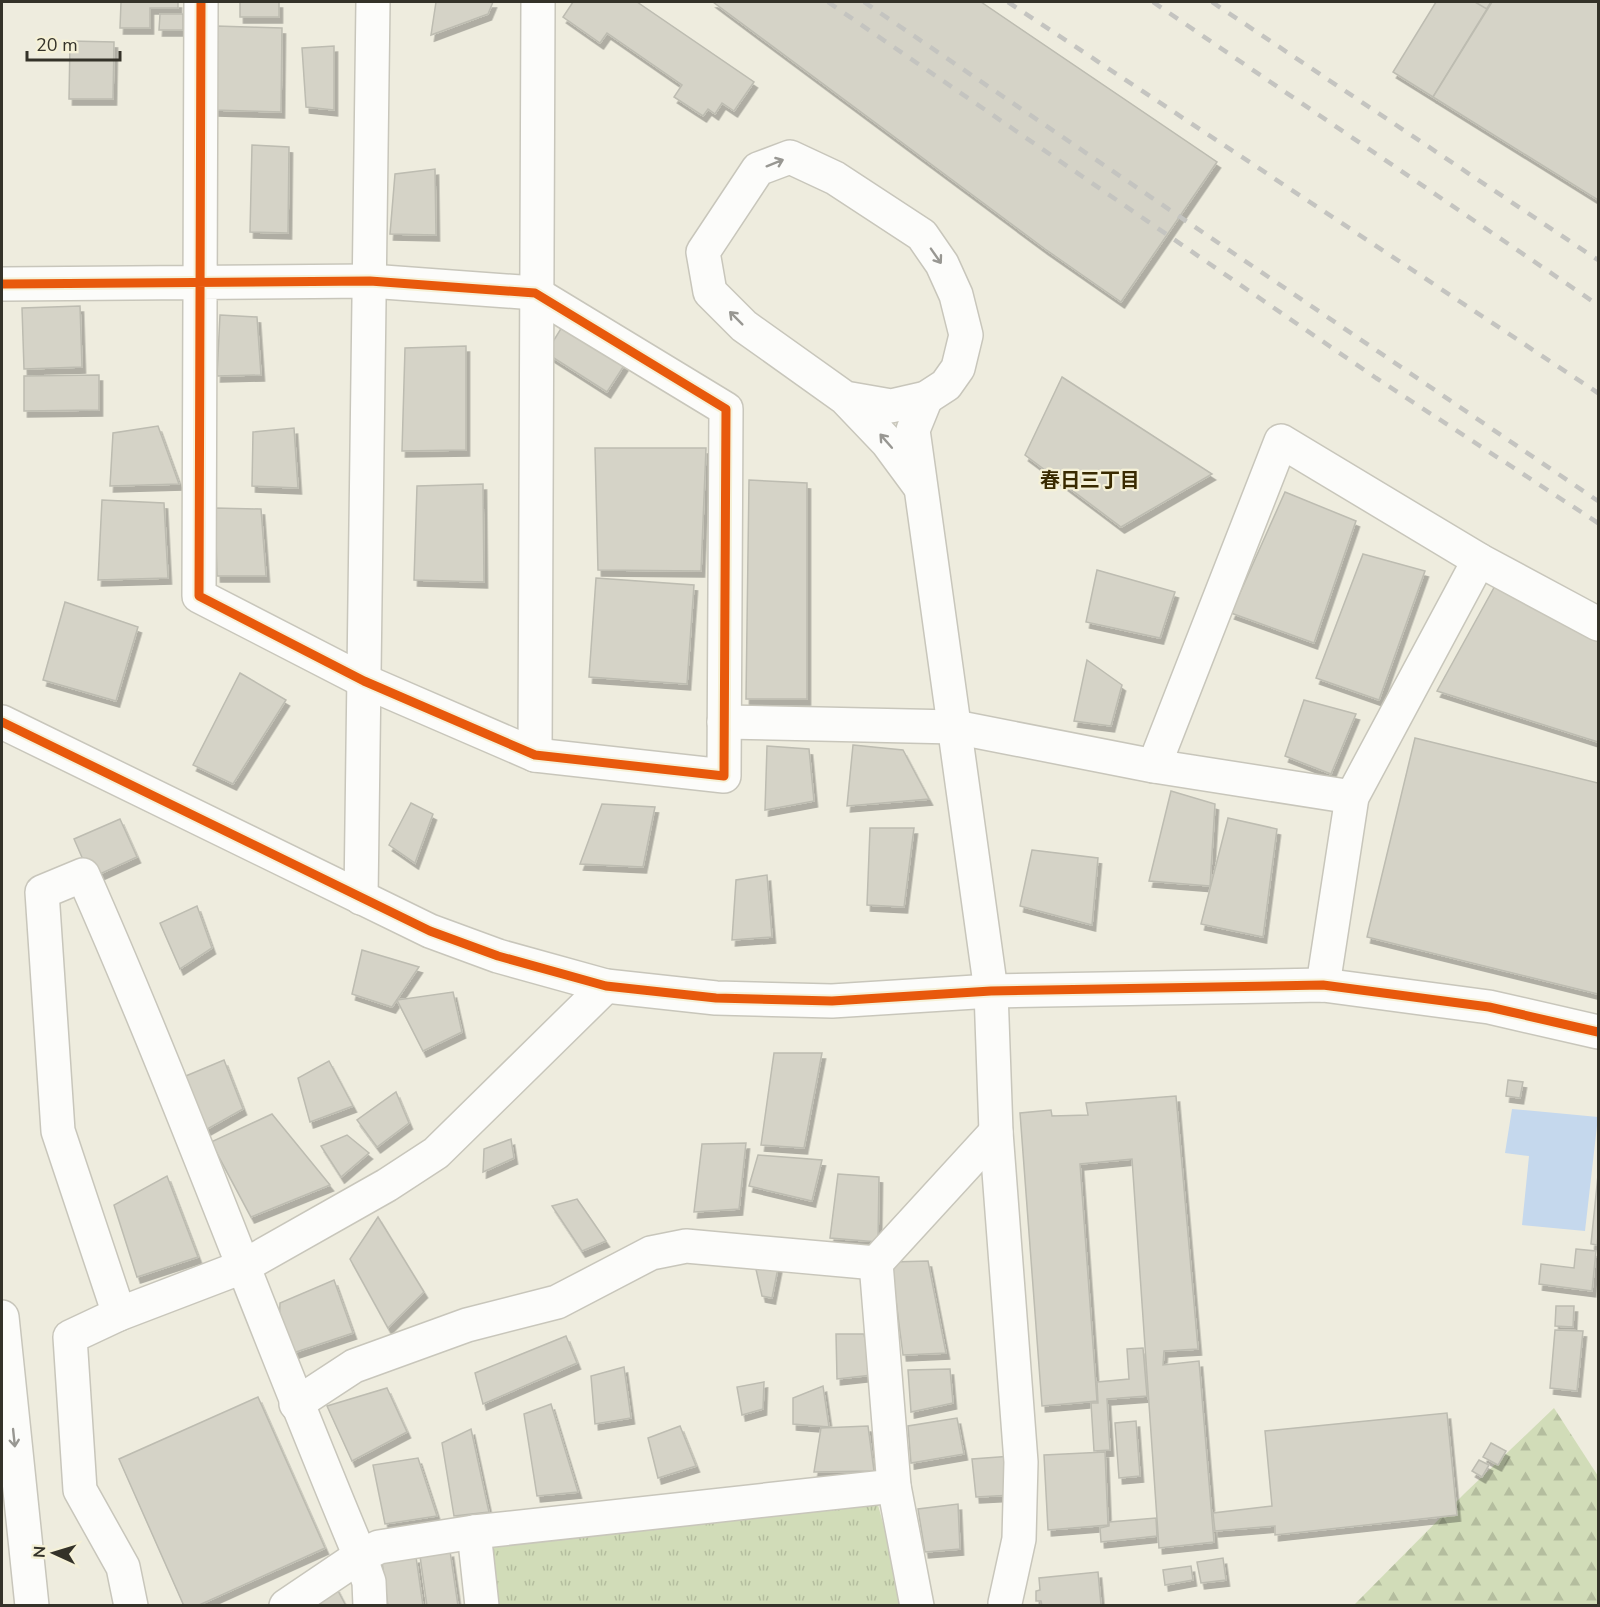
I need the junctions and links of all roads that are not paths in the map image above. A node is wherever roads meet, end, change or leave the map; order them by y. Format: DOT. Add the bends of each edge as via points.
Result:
graph roads {
  1 [pos="201,2"];
  2 [pos="373,2"];
  3 [pos="538,2"];
  4 [pos="370,281"];
  5 [pos="199,282"];
  6 [pos="2,284"];
  7 [pos="535,293"];
  8 [pos="845,398"];
  9 [pos="926,398"];
  10 [pos="921,488"];
  11 [pos="1479,560"];
  12 [pos="1599,624"];
  13 [pos="364,681"];
  14 [pos="2,722"];
  15 [pos="724,722"];
  16 [pos="955,727"];
  17 [pos="535,755"];
  18 [pos="1154,766"];
  19 [pos="1352,797"];
  20 [pos="361,898"];
  21 [pos="1323,985"];
  22 [pos="606,986"];
  23 [pos="991,991"];
  24 [pos="1599,1032"];
  25 [pos="996,1131"];
  26 [pos="876,1263"];
  27 [pos="242,1267"];
  28 [pos="119,1314"];
  29 [pos="2,1317"];
  30 [pos="296,1404"];
  31 [pos="894,1486"];
  32 [pos="474,1532"];
  33 [pos="360,1556"];
  34 [pos="32,1605"];
  35 [pos="131,1605"];
  36 [pos="286,1605"];
  37 [pos="369,1605"];
  38 [pos="482,1605"];
  39 [pos="917,1605"];
  40 [pos="1002,1605"];
  1 -- 5 [label="street"];
  2 -- 4 [label="street"];
  3 -- 7 [label="street"];
  4 -- 5 [label="street"];
  4 -- 7 [label="street"];
  4 -- 13 [label="street"];
  5 -- 6 [label="street"];
  5 -- 13 [label="street" via="199,596"];
  7 -- 15 [label="street" via="726,409"];
  7 -- 17 [label="street"];
  8 -- 9 [label="street" via="891,406"];
  8 -- 9 [label="street, one-way" via="744,326 710,292 703,252 758,169 790,156 835,178 922,235 942,264 956,295 966,335 958,368 946,385"];
  10 -- 8 [label="street, one-way" via="887,442"];
  9 -- 10 [label="street" via="913,430"];
  10 -- 16 [label="street"];
  11 -- 12 [label="street"];
  11 -- 18 [label="street" via="1281,441"];
  11 -- 19 [label="street"];
  13 -- 17 [label="street"];
  13 -- 20 [label="street"];
  14 -- 20 [label="street"];
  15 -- 16 [label="street"];
  15 -- 17 [label="street" via="724,776"];
  16 -- 18 [label="street"];
  16 -- 23 [label="street"];
  18 -- 19 [label="street"];
  19 -- 21 [label="street"];
  20 -- 22 [label="street" via="430,931 498,956"];
  21 -- 23 [label="street"];
  21 -- 24 [label="street" via="1489,1007"];
  22 -- 23 [label="street" via="716,998 832,1001"];
  22 -- 27 [label="street" via="436,1153"];
  23 -- 25 [label="street"];
  25 -- 26 [label="street"];
  25 -- 40 [label="street" via="1021,1462 1018,1539"];
  26 -- 30 [label="street" via="686,1246 651,1253 557,1302 467,1325 354,1366"];
  26 -- 31 [label="street"];
  27 -- 28 [label="street"];
  27 -- 28 [label="street" via="121,960 83,875 42,892 58,1131"];
  27 -- 30 [label="street"];
  28 -- 35 [label="street" via="70,1337 80,1490 123,1568"];
  29 -- 34 [label="street, one-way"];
  30 -- 33 [label="street"];
  31 -- 32 [label="street"];
  31 -- 39 [label="street"];
  32 -- 33 [label="street" via="379,1547"];
  32 -- 38 [label="street"];
  33 -- 36 [label="street"];
  33 -- 37 [label="street" via="369,1582"];
}
